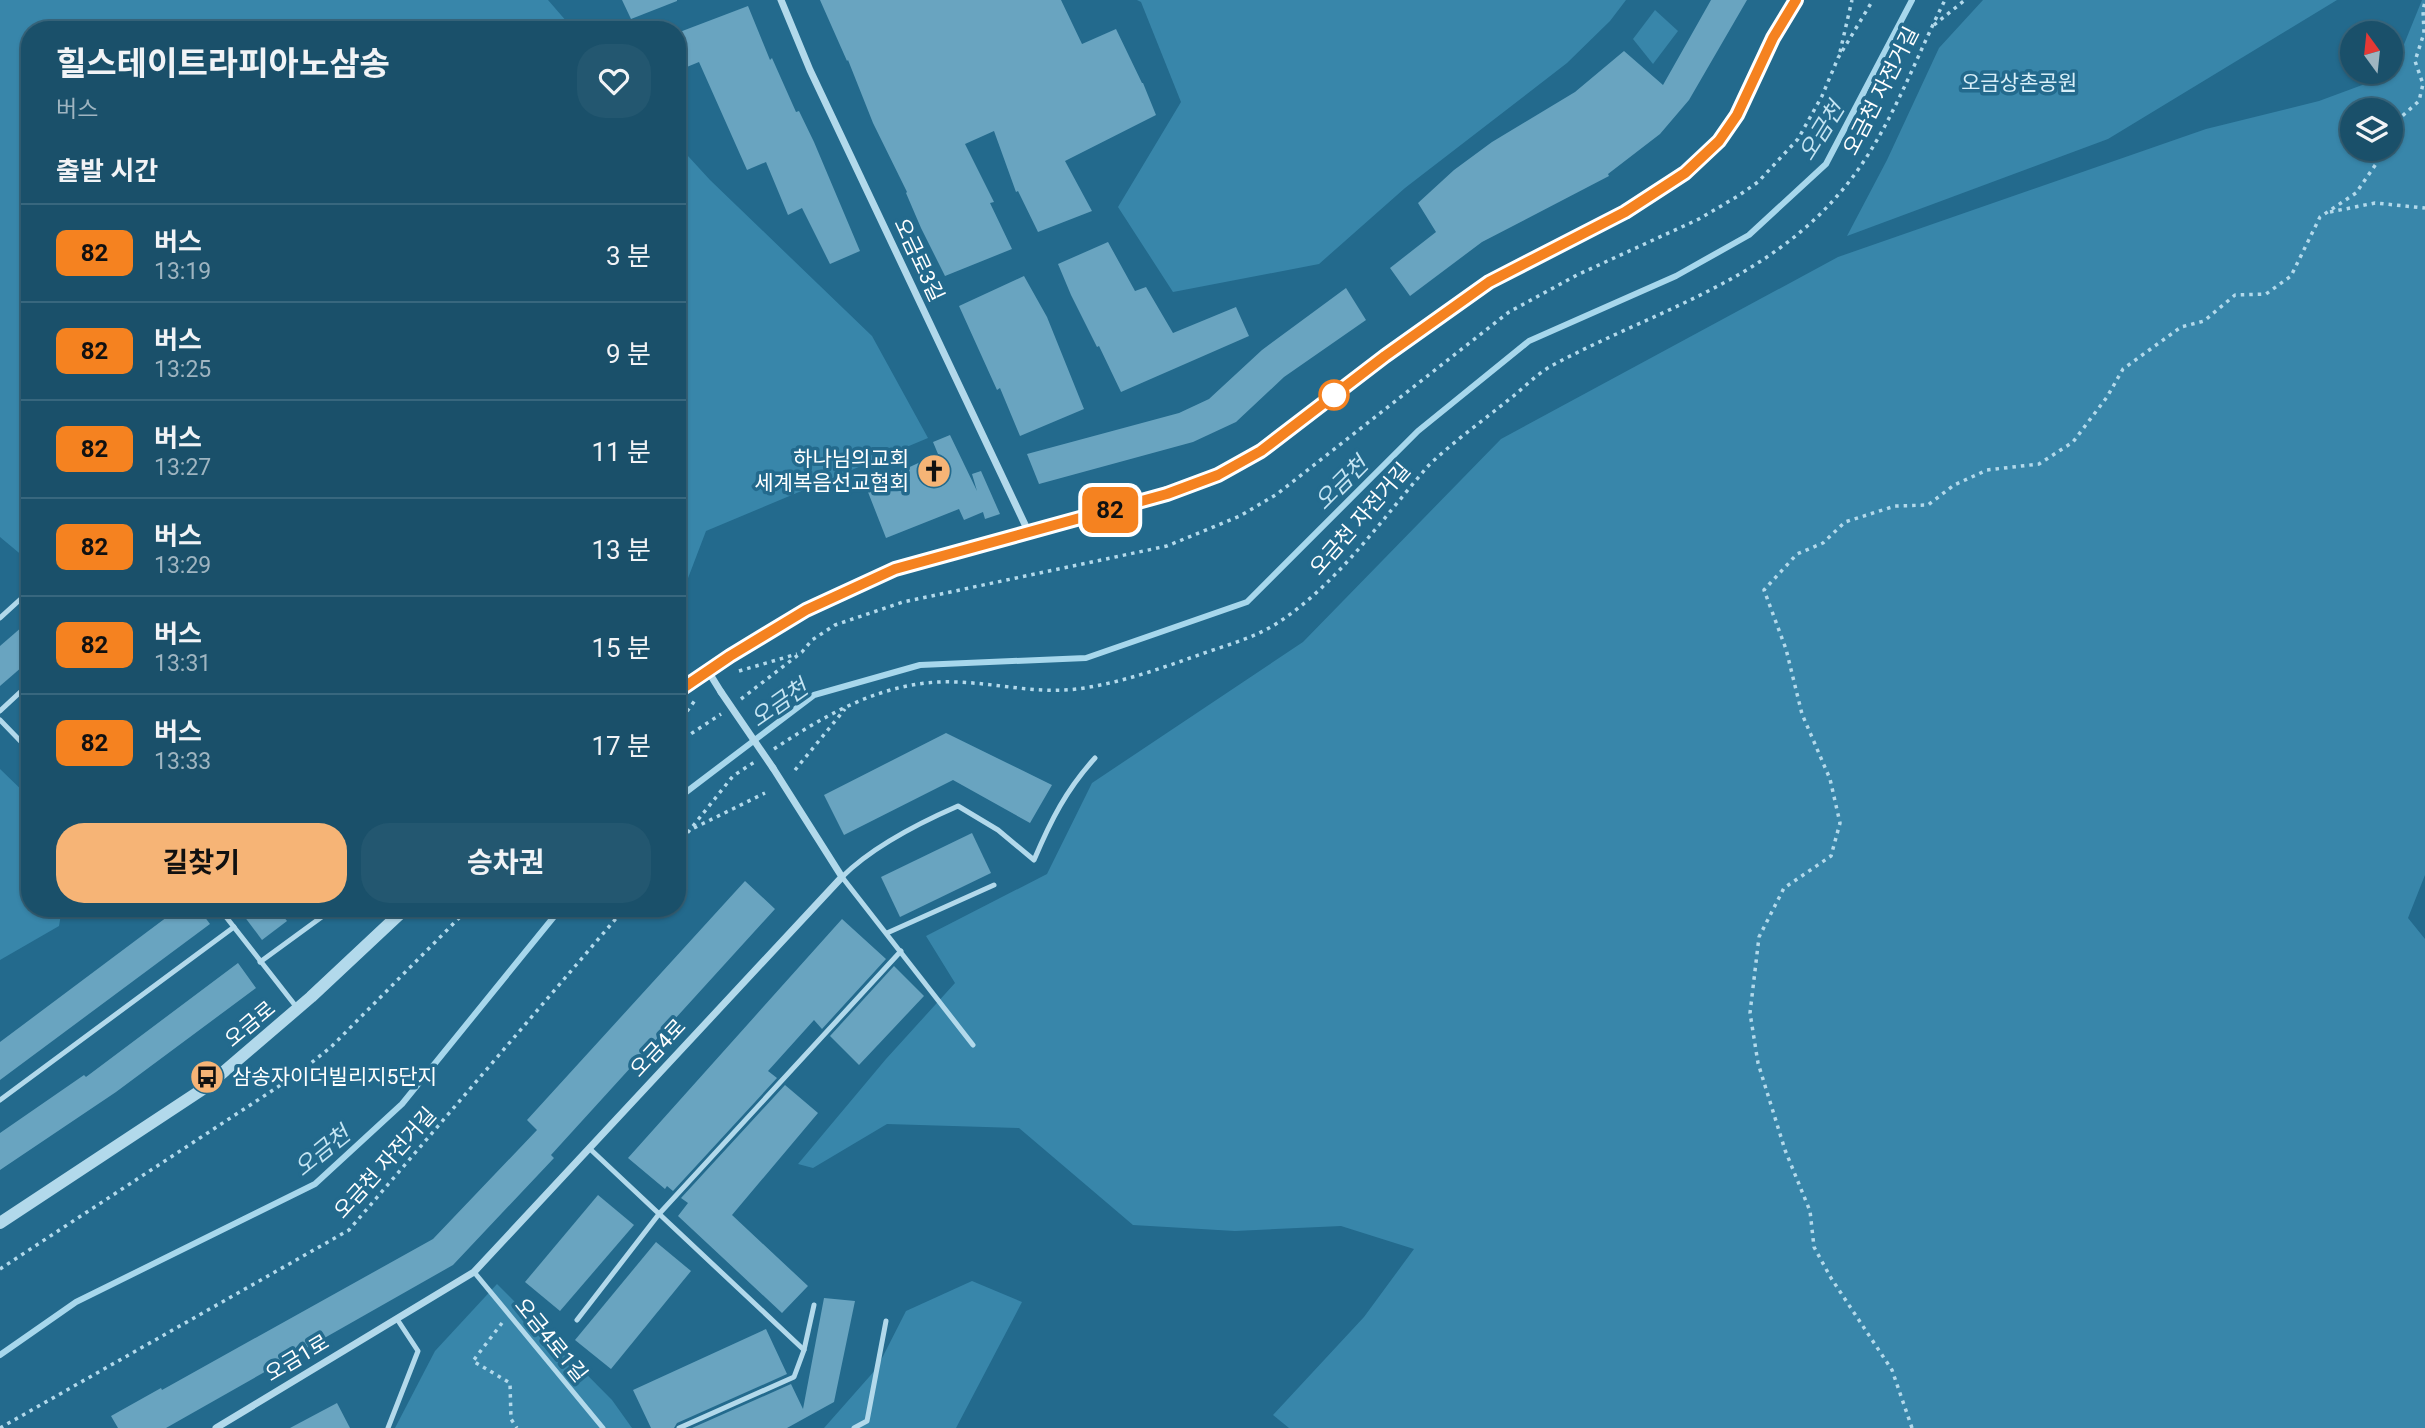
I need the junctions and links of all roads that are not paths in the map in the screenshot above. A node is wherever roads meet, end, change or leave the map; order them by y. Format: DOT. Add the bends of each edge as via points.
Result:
graph roads {
  1 [pos="781,0"];
  2 [pos="1796,0"];
  3 [pos="1029,533"];
  4 [pos="21,599"];
  5 [pos="0,618"];
  6 [pos="708,671"];
  7 [pos="686,686"];
  8 [pos="21,691"];
  9 [pos="0,710"];
  10 [pos="0,720"];
  11 [pos="21,742"];
  12 [pos="1095,758"];
  13 [pos="842,877"];
  14 [pos="994,885"];
  15 [pos="226,917"];
  16 [pos="322,917"];
  17 [pos="396,917"];
  18 [pos="234,927"];
  19 [pos="887,933"];
  20 [pos="901,951"];
  21 [pos="260,962"];
  22 [pos="298,1009"];
  23 [pos="973,1045"];
  24 [pos="0,1100"];
  25 [pos="589,1148"];
  26 [pos="659,1214"];
  27 [pos="0,1223"];
  28 [pos="474,1272"];
  29 [pos="814,1306"];
  30 [pos="397,1319"];
  31 [pos="577,1320"];
  32 [pos="886,1321"];
  33 [pos="804,1350"];
  34 [pos="216,1428"];
  35 [pos="388,1428"];
  36 [pos="603,1428"];
  37 [pos="679,1428"];
  38 [pos="854,1428"];
  1 -- 3 [label="street, 오금로3길"];
  2 -- 3 [label="street" via="1737,115 1719,141 1685,173 1625,212 1489,282 1261,451 1218,475"];
  3 -- 6 [label="street" via="885,573 806,610"];
  4 -- 5 [label="lane"];
  6 -- 7 [label="street"];
  6 -- 13 [label="street, bridge"];
  8 -- 9 [label="lane"];
  10 -- 11 [label="lane"];
  12 -- 13 [label="lane" via="1065,794 1034,860 998,830 958,806 925,820"];
  13 -- 19 [label="lane"];
  13 -- 25 [label="street, 오금4로"];
  14 -- 19 [label="lane"];
  15 -- 18 [label="lane"];
  16 -- 21 [label="lane"];
  17 -- 22 [label="street, 오금로"];
  18 -- 21 [label="lane"];
  18 -- 24 [label="lane"];
  19 -- 20 [label="lane"];
  20 -- 23 [label="lane"];
  20 -- 26 [label="lane"];
  21 -- 22 [label="lane"];
  22 -- 27 [label="street, 오금로" via="206,1087"];
  25 -- 26 [label="lane"];
  25 -- 28 [label="street, 오금4로"];
  26 -- 31 [label="lane"];
  26 -- 33 [label="lane"];
  28 -- 30 [label="street, 오금4로"];
  28 -- 36 [label="lane, 오금4로1길"];
  29 -- 33 [label="lane"];
  30 -- 34 [label="street, 오금1로"];
  30 -- 35 [label="lane" via="418,1352"];
  32 -- 38 [label="lane" via="867,1421"];
  33 -- 37 [label="lane" via="794,1377"];
}
